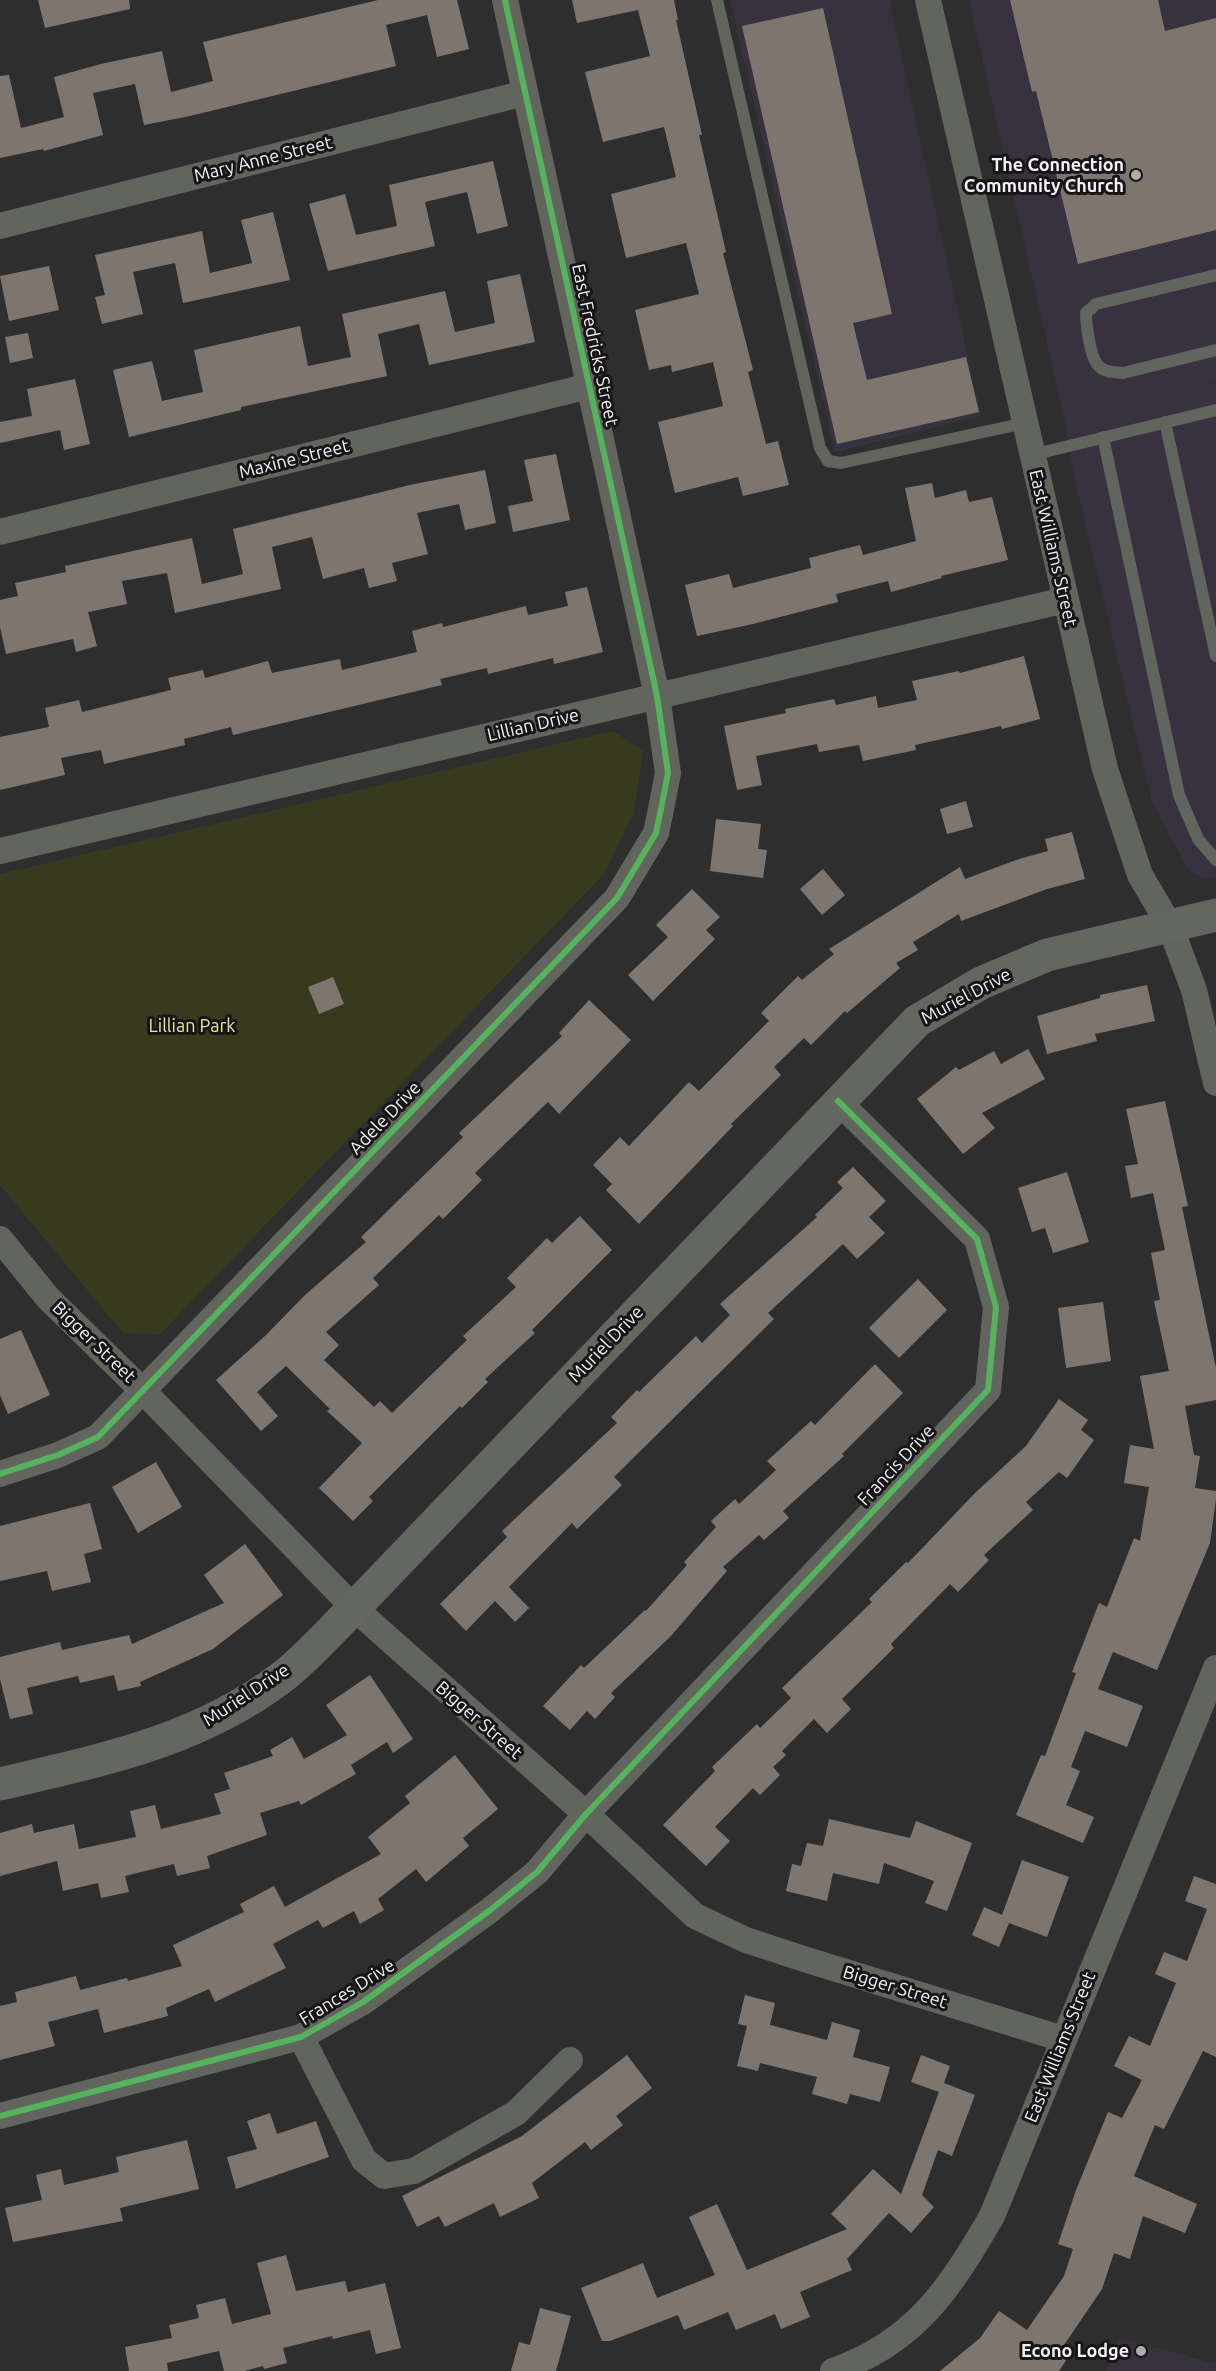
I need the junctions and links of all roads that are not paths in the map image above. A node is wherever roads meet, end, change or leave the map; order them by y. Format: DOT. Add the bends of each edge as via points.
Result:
graph roads {
  1 [pos="505,0"];
  2 [pos="717,0"];
  3 [pos="928,0"];
  4 [pos="525,93"];
  5 [pos="0,226"];
  6 [pos="1216,275"];
  7 [pos="1216,350"];
  8 [pos="589,386"];
  9 [pos="1216,410"];
  10 [pos="1165,422"];
  11 [pos="1024,423"];
  12 [pos="1103,437"];
  13 [pos="1032,454"];
  14 [pos="0,532"];
  15 [pos="1065,600"];
  16 [pos="1216,656"];
  17 [pos="657,696"];
  18 [pos="0,850"];
  19 [pos="1216,860"];
  20 [pos="1216,915"];
  21 [pos="1170,926"];
  22 [pos="1216,1083"];
  23 [pos="838,1101"];
  24 [pos="0,1239"];
  25 [pos="143,1391"];
  26 [pos="0,1474"];
  27 [pos="354,1608"];
  28 [pos="1216,1668"];
  29 [pos="0,1784"];
  30 [pos="586,1814"];
  31 [pos="301,2037"];
  32 [pos="1063,2039"];
  33 [pos="570,2060"];
  34 [pos="0,2116"];
  35 [pos="833,2371"];
  1 -- 4 [label="street, East Fredricks Street"];
  2 -- 11 [label="lane" via="820,448 828,460 841,463"];
  3 -- 11 [label="street, East Williams Street"];
  4 -- 5 [label="street, Mary Anne Street"];
  4 -- 8 [label="street, East Fredricks Street"];
  6 -- 7 [label="lane" via="1096,304 1086,313 1085,326 1097,365 1108,372 1123,373"];
  8 -- 14 [label="street, Maxine Street"];
  8 -- 17 [label="street, East Fredricks Street"];
  9 -- 10 [label="lane"];
  10 -- 12 [label="lane"];
  10 -- 16 [label="lane"];
  11 -- 13 [label="street, East Williams Street"];
  12 -- 13 [label="lane"];
  12 -- 19 [label="lane" via="1179,795 1198,839"];
  13 -- 15 [label="street, East Williams Street"];
  15 -- 17 [label="street, Lillian Drive"];
  15 -- 21 [label="street, East Williams Street" via="1117,808 1140,875"];
  17 -- 18 [label="street, Lillian Drive"];
  17 -- 25 [label="street, Adele Drive" via="668,772 661,809 656,833 617,898"];
  20 -- 21 [label="street, Muriel Drive"];
  21 -- 22 [label="street, East Williams Street" via="1194,990"];
  21 -- 23 [label="street, Muriel Drive" via="1047,956 981,983 917,1021"];
  23 -- 27 [label="street, Muriel Drive"];
  23 -- 30 [label="street, Francis Drive" via="977,1239 996,1307 988,1390"];
  24 -- 25 [label="street, Bigger Street" via="48,1298"];
  25 -- 26 [label="street, Adele Drive" via="98,1437"];
  25 -- 27 [label="street, Bigger Street"];
  27 -- 29 [label="street, Muriel Drive" via="281,1678 226,1713 170,1740"];
  27 -- 30 [label="street, Bigger Street"];
  28 -- 32 [label="street, East Williams Street"];
  30 -- 31 [label="street, Frances Drive" via="537,1872 489,1911 363,2002"];
  30 -- 32 [label="street, Bigger Street" via="695,1916 784,1953"];
  31 -- 33 [label="street" via="364,2160 384,2176 414,2171 516,2113"];
  31 -- 34 [label="street, Frances Drive"];
  32 -- 35 [label="street, East Williams Street" via="992,2216 961,2270 927,2312 889,2345"];
}
